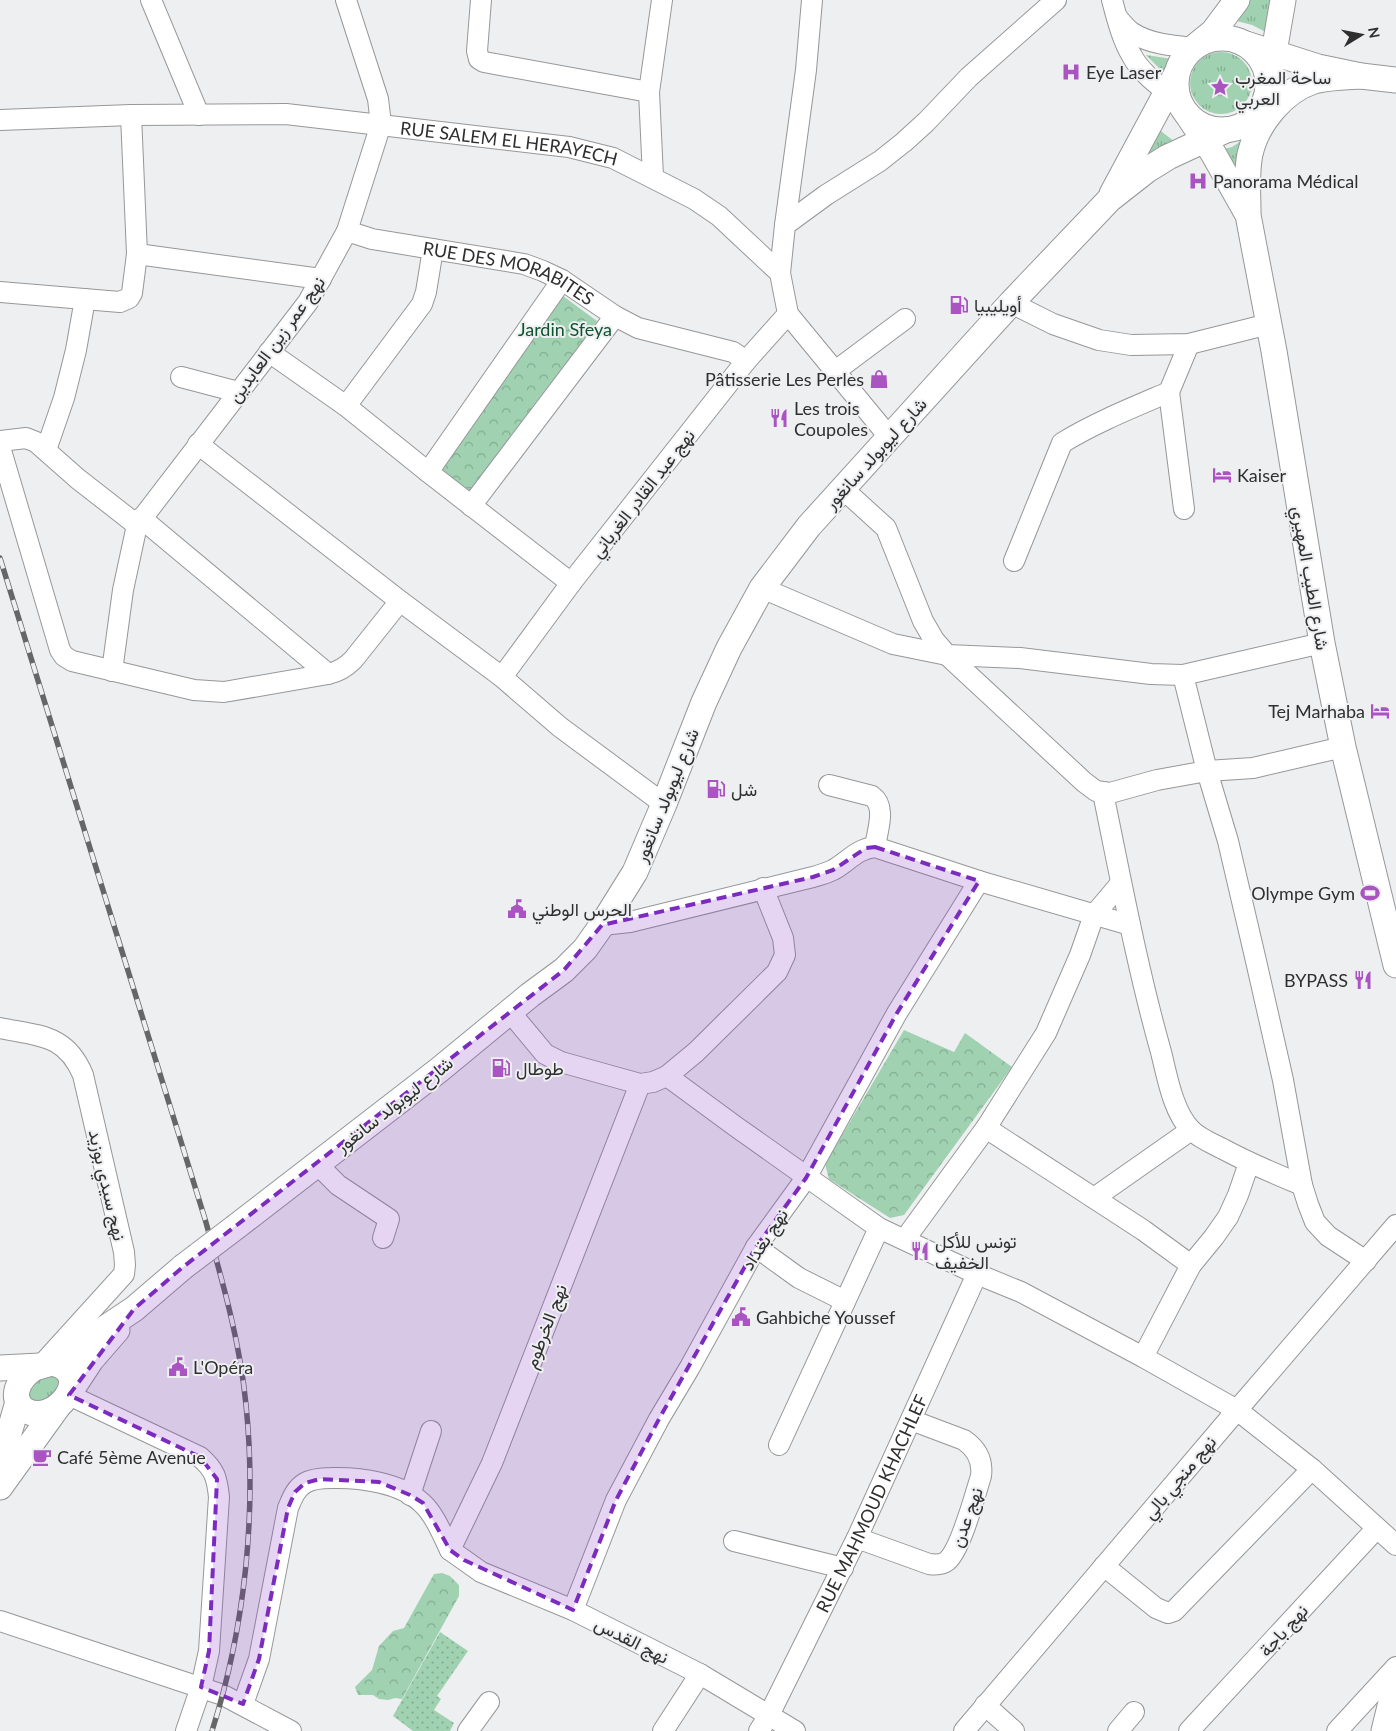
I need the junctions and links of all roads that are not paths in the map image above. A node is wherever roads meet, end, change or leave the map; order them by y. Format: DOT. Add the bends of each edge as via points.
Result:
graph roads {
  1 [pos="348,0"];
  2 [pos="481,0"];
  3 [pos="662,0"];
  4 [pos="812,0"];
  5 [pos="1056,0"];
  6 [pos="1237,0"];
  7 [pos="1284,0"];
  8 [pos="152,1"];
  9 [pos="1114,9"];
  10 [pos="1244,43"];
  11 [pos="1195,47"];
  12 [pos="1274,53"];
  13 [pos="1361,76"];
  14 [pos="1396,80"];
  15 [pos="1268,84"];
  16 [pos="649,92"];
  17 [pos="1178,95"];
  18 [pos="131,115"];
  19 [pos="199,115"];
  20 [pos="0,120"];
  21 [pos="381,124"];
  22 [pos="1215,135"];
  23 [pos="653,177"];
  24 [pos="1110,198"];
  25 [pos="1248,215"];
  26 [pos="785,225"];
  27 [pos="347,231"];
  28 [pos="434,250"];
  29 [pos="137,254"];
  30 [pos="780,273"];
  31 [pos="321,279"];
  32 [pos="562,280"];
  33 [pos="0,292"];
  34 [pos="84,299"];
  35 [pos="1011,304"];
  36 [pos="788,314"];
  37 [pos="615,316"];
  38 [pos="905,319"];
  39 [pos="1269,324"];
  40 [pos="1189,344"];
  41 [pos="269,352"];
  42 [pos="746,361"];
  43 [pos="834,372"];
  44 [pos="181,377"];
  45 [pos="238,392"];
  46 [pos="1169,392"];
  47 [pos="346,406"];
  48 [pos="890,438"];
  49 [pos="0,441"];
  50 [pos="198,444"];
  51 [pos="0,447"];
  52 [pos="46,450"];
  53 [pos="428,472"];
  54 [pos="843,489"];
  55 [pos="471,506"];
  56 [pos="1184,509"];
  57 [pos="139,522"];
  58 [pos="1014,561"];
  59 [pos="571,583"];
  60 [pos="762,588"];
  61 [pos="400,601"];
  62 [pos="1322,643"];
  63 [pos="947,655"];
  64 [pos="112,671"];
  65 [pos="328,674"];
  66 [pos="1183,675"];
  67 [pos="502,677"];
  68 [pos="1343,748"];
  69 [pos="1207,771"];
  70 [pos="829,785"];
  71 [pos="1103,793"];
  72 [pos="664,804"];
  73 [pos="875,847"];
  74 [pos="979,881"];
  75 [pos="1121,883"];
  76 [pos="763,888"];
  77 [pos="1094,915"];
  78 [pos="1130,925"];
  79 [pos="602,926"];
  80 [pos="1396,964"];
  81 [pos="510,1012"];
  82 [pos="0,1028"];
  83 [pos="667,1076"];
  84 [pos="640,1084"];
  85 [pos="986,1128"];
  86 [pos="1191,1130"];
  87 [pos="1249,1163"];
  88 [pos="317,1164"];
  89 [pos="806,1178"];
  90 [pos="1302,1185"];
  91 [pos="1094,1198"];
  92 [pos="1396,1225"];
  93 [pos="879,1228"];
  94 [pos="382,1238"];
  95 [pos="905,1240"];
  96 [pos="756,1247"];
  97 [pos="1366,1261"];
  98 [pos="1191,1265"];
  99 [pos="977,1274"];
  100 [pos="845,1301"];
  101 [pos="134,1309"];
  102 [pos="1143,1357"];
  103 [pos="42,1366"];
  104 [pos="0,1368"];
  105 [pos="12,1397"];
  106 [pos="66,1397"];
  107 [pos="1237,1410"];
  108 [pos="911,1420"];
  109 [pos="431,1431"];
  110 [pos="779,1445"];
  111 [pos="0,1464"];
  112 [pos="1312,1469"];
  113 [pos="0,1487"];
  114 [pos="410,1495"];
  115 [pos="1376,1529"];
  116 [pos="858,1538"];
  117 [pos="734,1540"];
  118 [pos="1396,1546"];
  119 [pos="457,1555"];
  120 [pos="1104,1566"];
  121 [pos="843,1568"];
  122 [pos="574,1610"];
  123 [pos="0,1621"];
  124 [pos="1396,1667"];
  125 [pos="700,1674"];
  126 [pos="1396,1682"];
  127 [pos="201,1687"];
  128 [pos="489,1702"];
  129 [pos="243,1704"];
  130 [pos="985,1705"];
  131 [pos="1134,1712"];
  132 [pos="764,1723"];
  133 [pos="186,1731"];
  134 [pos="291,1731"];
  135 [pos="468,1731"];
  136 [pos="664,1731"];
  137 [pos="795,1731"];
  138 [pos="964,1731"];
  139 [pos="1014,1731"];
  140 [pos="1118,1731"];
  141 [pos="1189,1731"];
  142 [pos="1338,1731"];
  143 [pos="1384,1731"];
  1 -- 21 [label="street, نهج عمر زين العابدين" via="378,99"];
  2 -- 16 [label="street" via="477,51 484,62"];
  3 -- 16 [label="street"];
  4 -- 26 [label="street"];
  5 -- 26 [label="street" via="969,77 904,142"];
  6 -- 11 [label="main road" via="1213,32"];
  7 -- 12 [label="main road"];
  8 -- 19 [label="street"];
  9 -- 11 [label="street" via="1130,32 1170,45"];
  9 -- 17 [label="street" via="1132,58 1144,71"];
  10 -- 11 [label="main road" via="1220,38 1207,40"];
  10 -- 12 [label="main road"];
  10 -- 15 [label="main road" via="1263,62"];
  11 -- 17 [label="main road" via="1182,61"];
  12 -- 13 [label="main road"];
  12 -- 15 [label="main road"];
  13 -- 14 [label="main road"];
  13 -- 25 [label="main road" via="1312,82 1274,108 1250,154"];
  15 -- 22 [label="main road" via="1267,96 1256,116"];
  16 -- 23 [label="street"];
  17 -- 22 [label="main road" via="1198,123"];
  17 -- 24 [label="main road, شارع ليوبولد سانغور" via="1130,158"];
  18 -- 19 [label="street, RUE SALEM EL HERAYECH"];
  18 -- 20 [label="street, RUE SALEM EL HERAYECH"];
  18 -- 29 [label="street"];
  19 -- 21 [label="street, RUE SALEM EL HERAYECH" via="286,114"];
  21 -- 23 [label="street, RUE SALEM EL HERAYECH" via="589,151 613,158"];
  21 -- 27 [label="street, نهج عمر زين العابدين"];
  22 -- 24 [label="main road, شارع ليوبولد سانغور" via="1168,157"];
  22 -- 25 [label="main road, شارع الطيب المهيري"];
  23 -- 30 [label="street, RUE SALEM EL HERAYECH" via="718,216"];
  24 -- 35 [label="main road, شارع ليوبولد سانغور"];
  25 -- 39 [label="main road, شارع الطيب المهيري"];
  26 -- 30 [label="street"];
  27 -- 28 [label="street, RUE DES MORABITES"];
  27 -- 31 [label="street, نهج عمر زين العابدين"];
  28 -- 32 [label="street, RUE DES MORABITES" via="524,264"];
  28 -- 47 [label="street" via="422,304"];
  29 -- 31 [label="street"];
  29 -- 34 [label="street" via="129,298 120,302"];
  30 -- 36 [label="street"];
  31 -- 41 [label="street, نهج عمر زين العابدين" via="308,302"];
  32 -- 37 [label="street, RUE DES MORABITES"];
  32 -- 53 [label="street"];
  33 -- 34 [label="street"];
  34 -- 52 [label="street" via="64,398"];
  35 -- 40 [label="street" via="1053,324 1099,340 1132,345"];
  35 -- 48 [label="main road, شارع ليوبولد سانغور"];
  36 -- 42 [label="street, نهج عبد القادر الغرياني"];
  36 -- 43 [label="street"];
  37 -- 42 [label="street, RUE DES MORABITES" via="638,328 733,352"];
  37 -- 55 [label="street"];
  38 -- 43 [label="street"];
  39 -- 40 [label="street"];
  39 -- 62 [label="main road, شارع الطيب المهيري"];
  40 -- 46 [label="street"];
  41 -- 45 [label="street, نهج عمر زين العابدين"];
  41 -- 47 [label="street"];
  42 -- 59 [label="street, نهج عبد القادر الغرياني"];
  43 -- 48 [label="street"];
  44 -- 45 [label="street"];
  45 -- 50 [label="street, نهج عمر زين العابدين"];
  46 -- 56 [label="street"];
  46 -- 58 [label="street" via="1062,443"];
  47 -- 53 [label="street"];
  48 -- 54 [label="main road, شارع ليوبولد سانغور"];
  49 -- 52 [label="street" via="26,438"];
  50 -- 57 [label="street, نهج عمر زين العابدين"];
  50 -- 61 [label="street"];
  51 -- 64 [label="street" via="60,650 72,660"];
  52 -- 57 [label="street" via="78,479"];
  53 -- 55 [label="street"];
  54 -- 60 [label="main road, شارع ليوبولد سانغور" via="809,526"];
  54 -- 63 [label="street" via="886,528 923,621"];
  55 -- 59 [label="street"];
  57 -- 64 [label="street" via="123,590"];
  57 -- 65 [label="street"];
  59 -- 67 [label="street, نهج عبد القادر الغرياني"];
  60 -- 63 [label="street" via="893,644"];
  60 -- 72 [label="main road, شارع ليوبولد سانغور" via="704,702"];
  61 -- 65 [label="street" via="352,660 337,672"];
  61 -- 67 [label="street"];
  62 -- 66 [label="street"];
  62 -- 68 [label="main road, شارع الطيب المهيري"];
  63 -- 66 [label="street" via="1030,659"];
  63 -- 71 [label="street" via="1084,782"];
  64 -- 65 [label="street" via="210,692"];
  66 -- 69 [label="street"];
  67 -- 72 [label="street" via="560,727"];
  68 -- 69 [label="street" via="1253,768"];
  68 -- 80 [label="main road, شارع الطيب المهيري"];
  69 -- 71 [label="street"];
  69 -- 90 [label="street" via="1228,841 1256,961 1283,1080"];
  70 -- 73 [label="street" via="877,799 881,809"];
  71 -- 75 [label="street"];
  72 -- 79 [label="main road, شارع ليوبولد سانغور" via="635,872"];
  73 -- 74 [label="street"];
  73 -- 76 [label="street" via="857,852 833,870"];
  74 -- 77 [label="street"];
  74 -- 89 [label="street, نهج بغداد" via="897,1013"];
  75 -- 77 [label="street"];
  75 -- 78 [label="street"];
  76 -- 79 [label="street" via="630,922"];
  76 -- 83 [label="street" via="783,938 785,955 777,972"];
  77 -- 78 [label="street"];
  77 -- 85 [label="street" via="1046,1033"];
  78 -- 86 [label="street" via="1172,1094"];
  79 -- 81 [label="main road, شارع ليوبولد سانغور" via="564,970"];
  81 -- 84 [label="street" via="545,1054 561,1062"];
  81 -- 88 [label="main road, شارع ليوبولد سانغور"];
  82 -- 103 [label="street, نهج سيدي بوزيد" via="57,1042 69,1050 79,1064 126,1265 124,1274"];
  83 -- 84 [label="street"];
  83 -- 89 [label="street"];
  84 -- 119 [label="street, نهج الخرطوم"];
  85 -- 91 [label="street"];
  85 -- 95 [label="street"];
  86 -- 87 [label="street"];
  86 -- 91 [label="street"];
  87 -- 90 [label="street"];
  87 -- 98 [label="street" via="1228,1217"];
  88 -- 94 [label="street" via="338,1185 389,1219"];
  88 -- 101 [label="main road, شارع ليوبولد سانغور, bridge"];
  89 -- 93 [label="street"];
  89 -- 96 [label="street, نهج بغداد"];
  90 -- 97 [label="street" via="1315,1222 1328,1236"];
  91 -- 98 [label="street"];
  92 -- 97 [label="street, نهج منجي بالي"];
  93 -- 95 [label="street"];
  93 -- 100 [label="street"];
  95 -- 99 [label="street"];
  96 -- 100 [label="street" via="799,1278"];
  96 -- 122 [label="street, نهج بغداد" via="616,1500"];
  97 -- 107 [label="street, نهج منجي بالي"];
  98 -- 102 [label="street"];
  99 -- 102 [label="street" via="1021,1292"];
  99 -- 108 [label="street, RUE MAHMOUD KHACHLEF"];
  100 -- 110 [label="street"];
  101 -- 103 [label="main road, شارع ليوبولد سانغور"];
  101 -- 106 [label="main road, شارع ليوبولد سانغور" via="91,1360"];
  102 -- 107 [label="street"];
  103 -- 104 [label="main road"];
  103 -- 105 [label="main road, شارع ليوبولد سانغور" via="26,1375"];
  103 -- 106 [label="main road" via="52,1363 66,1369 72,1384"];
  105 -- 106 [label="main road" via="29,1412 45,1412"];
  105 -- 111 [label="main road, شارع ليوبولد سانغور"];
  106 -- 113 [label="main road, شارع ليوبولد سانغور"];
  106 -- 127 [label="street" via="200,1457 217,1479 219,1497 210,1651"];
  107 -- 112 [label="street"];
  107 -- 120 [label="street, نهج منجي بالي"];
  108 -- 116 [label="street, RUE MAHMOUD KHACHLEF"];
  108 -- 116 [label="street, نهج عدن" via="964,1440 980,1459 981,1476 956,1549 946,1562 929,1564"];
  109 -- 114 [label="street"];
  112 -- 115 [label="street"];
  112 -- 120 [label="street" via="1174,1611 1162,1612"];
  114 -- 119 [label="street" via="422,1503 435,1519"];
  114 -- 129 [label="street" via="379,1482 350,1477 305,1483 295,1492 288,1508 259,1659"];
  115 -- 118 [label="street"];
  115 -- 141 [label="street, نهج باجة"];
  116 -- 121 [label="street, RUE MAHMOUD KHACHLEF"];
  117 -- 121 [label="street"];
  119 -- 122 [label="street, نهج القدس" via="481,1572"];
  120 -- 130 [label="street, نهج منجي بالي"];
  121 -- 132 [label="street, RUE MAHMOUD KHACHLEF"];
  122 -- 125 [label="street, نهج القدس"];
  123 -- 127 [label="street"];
  124 -- 142 [label="street"];
  125 -- 132 [label="street, نهج القدس"];
  125 -- 136 [label="street"];
  126 -- 143 [label="main road"];
  127 -- 129 [label="street"];
  127 -- 133 [label="street"];
  128 -- 135 [label="street"];
  129 -- 134 [label="street"];
  130 -- 138 [label="street, نهج منجي بالي"];
  130 -- 139 [label="street"];
  131 -- 140 [label="street"];
  132 -- 137 [label="street, نهج القدس"];
}
